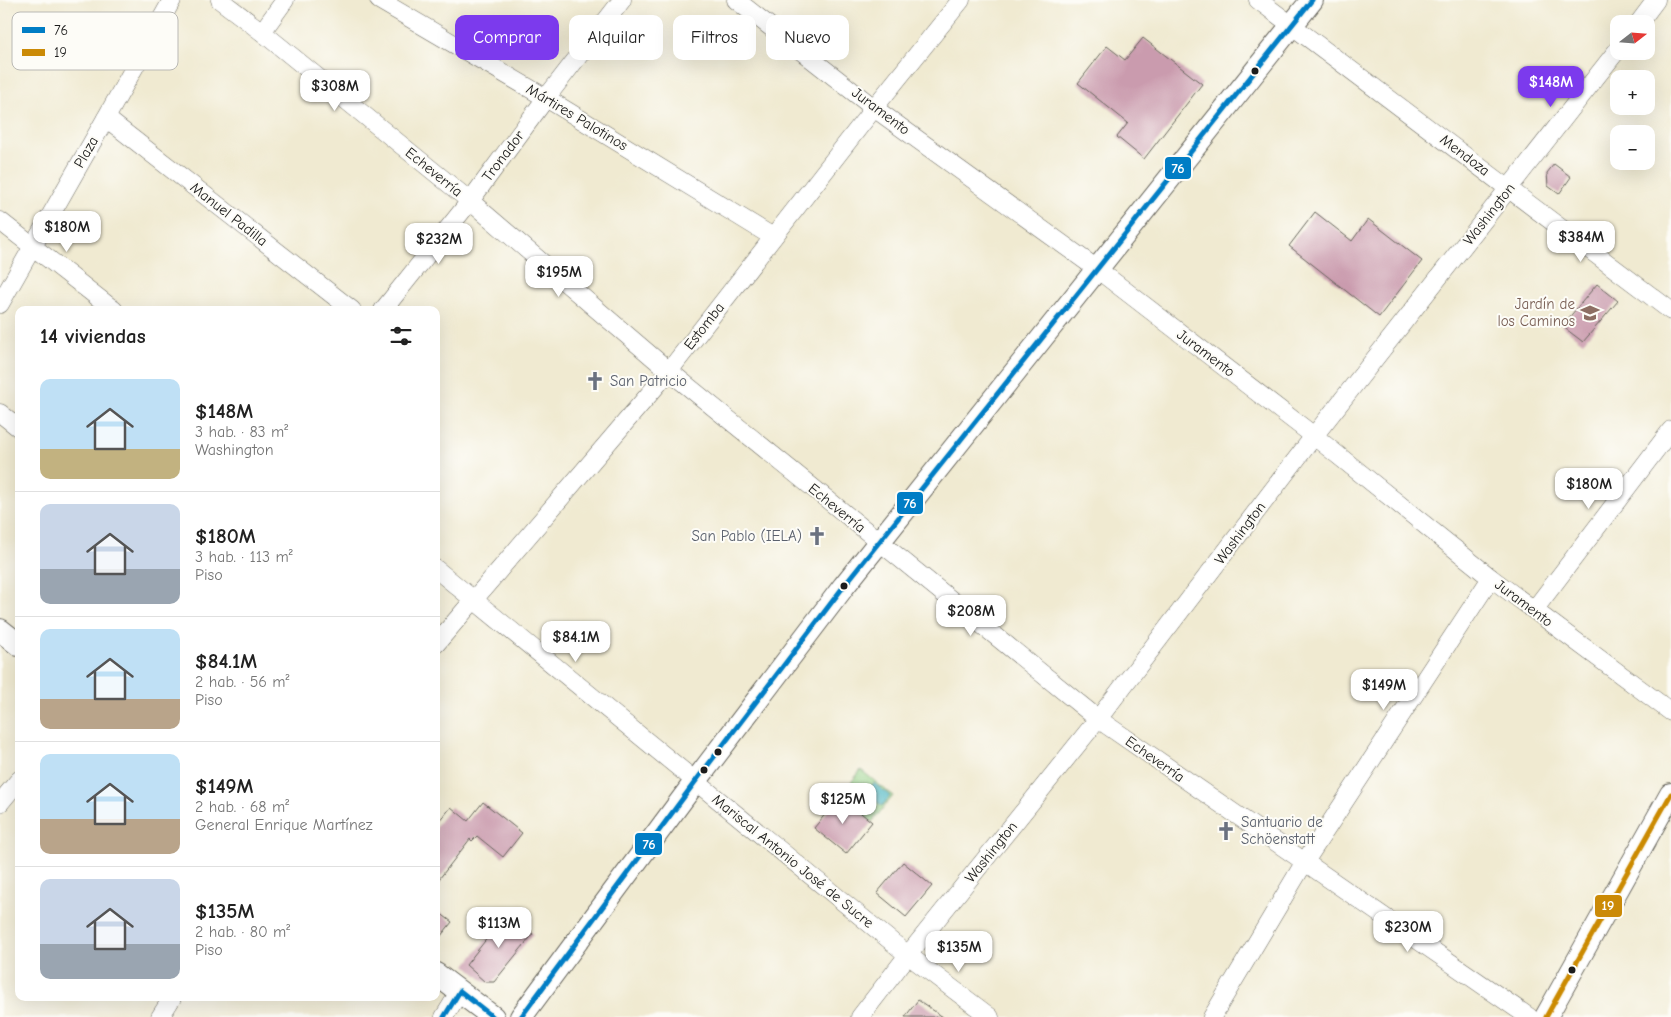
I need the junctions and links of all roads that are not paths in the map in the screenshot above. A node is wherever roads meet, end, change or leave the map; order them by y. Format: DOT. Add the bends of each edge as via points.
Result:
graph roads {
  1 [pos="172,0"];
  2 [pos="220,0"];
  3 [pos="285,0"];
  4 [pos="378,0"];
  5 [pos="622,0"];
  6 [pos="736,0"];
  7 [pos="961,0"];
  8 [pos="1258,0"];
  9 [pos="1312,0"];
  10 [pos="1656,0"];
  11 [pos="165,12"];
  12 [pos="1645,15"];
  13 [pos="1292,26"];
  14 [pos="262,32"];
  15 [pos="1610,60"];
  16 [pos="133,70"];
  17 [pos="546,98"];
  18 [pos="874,108"];
  19 [pos="106,118"];
  20 [pos="1510,188"];
  21 [pos="470,201"];
  22 [pos="0,222"];
  23 [pos="773,237"];
  24 [pos="32,246"];
  25 [pos="1096,270"];
  26 [pos="0,304"];
  27 [pos="109,306"];
  28 [pos="347,306"];
  29 [pos="386,306"];
  30 [pos="1671,311"];
  31 [pos="669,371"];
  32 [pos="0,414"];
  33 [pos="15,425"];
  34 [pos="1671,430"];
  35 [pos="1314,436"];
  36 [pos="879,542"];
  37 [pos="440,572"];
  38 [pos="1491,578"];
  39 [pos="474,600"];
  40 [pos="1534,610"];
  41 [pos="0,630"];
  42 [pos="440,639"];
  43 [pos="15,642"];
  44 [pos="1671,712"];
  45 [pos="1098,719"];
  46 [pos="695,782"];
  47 [pos="15,785"];
  48 [pos="1671,794"];
  49 [pos="0,803"];
  50 [pos="1304,863"];
  51 [pos="908,955"];
  52 [pos="440,977"];
  53 [pos="460,991"];
  54 [pos="170,1001"];
  55 [pos="160,1017"];
  56 [pos="444,1017"];
  57 [pos="493,1017"];
  58 [pos="521,1017"];
  59 [pos="860,1017"];
  60 [pos="990,1017"];
  61 [pos="1212,1017"];
  62 [pos="1529,1017"];
  63 [pos="1546,1017"];
  1 -- 11 [label="street, Plaza"];
  2 -- 14 [label="street, Echeverría"];
  3 -- 14 [label="street"];
  4 -- 17 [label="street, Mártires Palotinos"];
  5 -- 17 [label="street, Tronador"];
  6 -- 18 [label="street, Juramento"];
  7 -- 18 [label="street, Estomba"];
  8 -- 13 [label="street, Mendoza"];
  9 -- 13 [label="street"];
  10 -- 12 [label="street"];
  13 -- 20 [label="street, Mendoza"];
  13 -- 25 [label="street"];
  14 -- 21 [label="street, Echeverría"];
  15 -- 20 [label="street, Washington"];
  16 -- 19 [label="street, Plaza"];
  17 -- 21 [label="street, Tronador"];
  17 -- 23 [label="street, Mártires Palotinos"];
  18 -- 23 [label="street, Estomba"];
  18 -- 25 [label="street, Juramento"];
  19 -- 24 [label="street, Plaza"];
  19 -- 28 [label="street, Manuel Padilla"];
  20 -- 30 [label="street, Mendoza"];
  20 -- 35 [label="street, Washington"];
  21 -- 29 [label="street, Tronador"];
  21 -- 31 [label="street, Echeverría"];
  22 -- 24 [label="street"];
  23 -- 31 [label="street, Estomba"];
  24 -- 26 [label="street, Plaza"];
  24 -- 27 [label="street"];
  25 -- 35 [label="street, Juramento"];
  25 -- 36 [label="street"];
  31 -- 36 [label="street, Echeverría"];
  31 -- 39 [label="street, Estomba"];
  32 -- 33 [label="street"];
  34 -- 40 [label="street"];
  35 -- 38 [label="street, Juramento"];
  35 -- 45 [label="street, Washington"];
  36 -- 45 [label="street, Echeverría"];
  36 -- 46 [label="street"];
  37 -- 39 [label="street, Mariscal Antonio José de Sucre"];
  38 -- 40 [label="street, Juramento"];
  38 -- 50 [label="street"];
  39 -- 42 [label="street, Estomba"];
  39 -- 46 [label="street, Mariscal Antonio José de Sucre"];
  40 -- 44 [label="street, Juramento"];
  41 -- 43 [label="street"];
  45 -- 50 [label="street, Echeverría"];
  45 -- 51 [label="street, Washington"];
  46 -- 51 [label="street, Mariscal Antonio José de Sucre"];
  46 -- 58 [label="street"];
  47 -- 49 [label="street"];
  48 -- 63 [label="street"];
  50 -- 61 [label="street"];
  50 -- 62 [label="street, Echeverría"];
  51 -- 59 [label="street, Washington"];
  51 -- 60 [label="street, Mariscal Antonio José de Sucre"];
  52 -- 53 [label="street"];
  53 -- 56 [label="street"];
  53 -- 57 [label="street"];
  54 -- 55 [label="street"];
}
